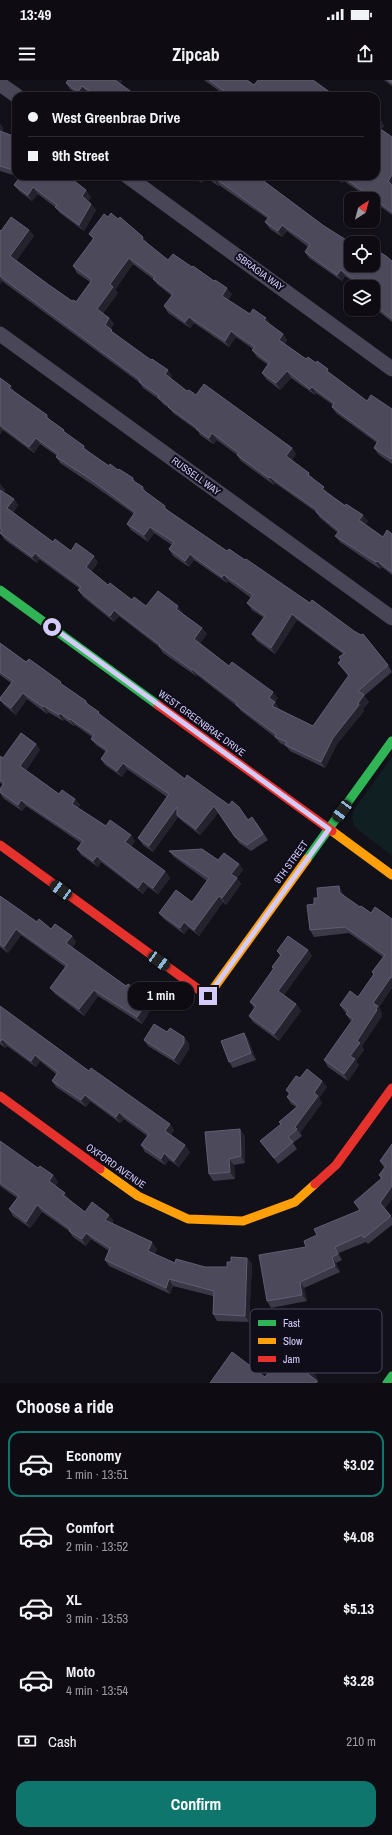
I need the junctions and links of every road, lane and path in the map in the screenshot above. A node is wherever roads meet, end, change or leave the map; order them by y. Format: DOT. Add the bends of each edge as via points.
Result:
graph roads {
  1 [pos="0,84"];
  2 [pos="12,92"];
  3 [pos="133,180"];
  4 [pos="0,334"];
  5 [pos="392,368"];
  6 [pos="0,590"];
  7 [pos="392,618"];
  8 [pos="392,741"];
  9 [pos="329,829"];
  10 [pos="0,846"];
  11 [pos="392,874"];
  12 [pos="392,1088"];
  13 [pos="0,1096"];
  14 [pos="392,1376"];
  15 [pos="387,1383"];
  1 -- 2 [label="street"];
  3 -- 5 [label="street, SBRAGIA WAY"];
  4 -- 7 [label="street, RUSSELL WAY"];
  6 -- 9 [label="street, WEST GREENBRAE DRIVE"];
  8 -- 9 [label="street, 9TH STREET"];
  9 -- 10 [label="street, 9TH STREET" via="208,996"];
  9 -- 11 [label="street, WEST GREENBRAE DRIVE"];
  12 -- 13 [label="street, OXFORD AVENUE" via="336,1165 295,1202 243,1221 188,1219 138,1196"];
  14 -- 15 [label="street"];
}
